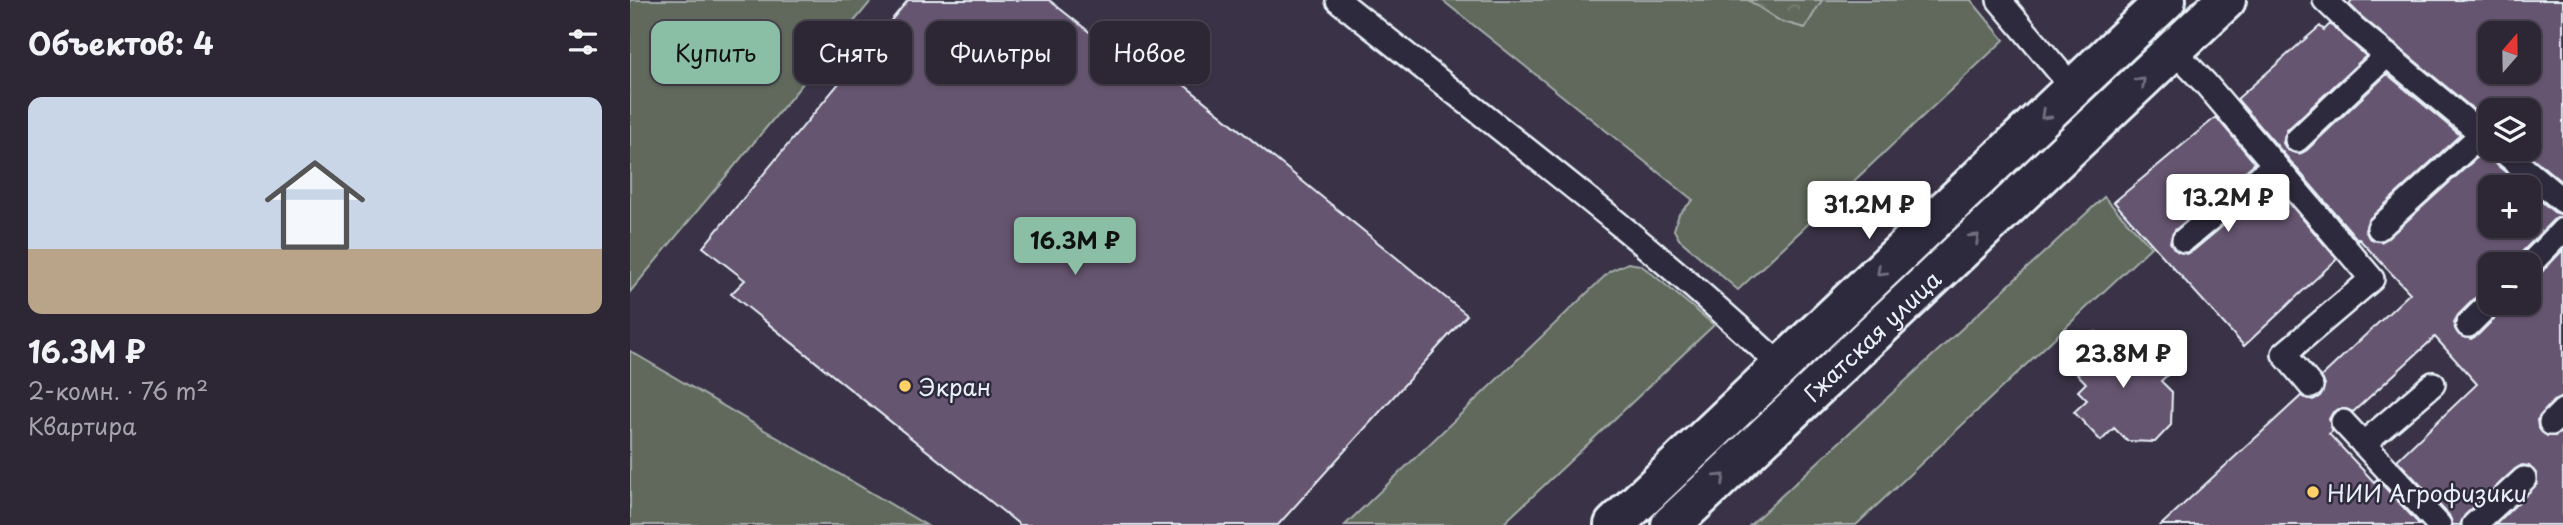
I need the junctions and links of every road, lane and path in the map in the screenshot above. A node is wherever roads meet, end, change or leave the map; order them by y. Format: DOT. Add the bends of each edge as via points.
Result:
graph roads {
  1 [pos="1338,0"];
  2 [pos="1999,0"];
  3 [pos="2166,0"];
  4 [pos="2226,0"];
  5 [pos="2325,0"];
  6 [pos="2174,51"];
  7 [pos="2387,55"];
  8 [pos="2073,88"];
  9 [pos="2478,130"];
  10 [pos="2297,140"];
  11 [pos="2478,151"];
  12 [pos="2515,161"];
  13 [pos="2274,165"];
  14 [pos="2563,201"];
  15 [pos="2379,228"];
  16 [pos="2563,230"];
  17 [pos="2184,240"];
  18 [pos="2541,253"];
  19 [pos="2478,315"];
  20 [pos="2468,325"];
  21 [pos="1781,366"];
  22 [pos="2433,384"];
  23 [pos="2311,386"];
  24 [pos="2343,422"];
  25 [pos="2363,444"];
  26 [pos="2524,479"];
  27 [pos="1614,525"];
  28 [pos="1671,525"];
  29 [pos="2439,525"];
  30 [pos="2474,525"];
  1 -- 21 [label="lane" via="1645,247"];
  2 -- 8 [label="lane"];
  3 -- 8 [label="street, Гжатская улица"];
  4 -- 6 [label="street, Гжатская улица"];
  5 -- 7 [label="lane"];
  6 -- 13 [label="lane"];
  28 -- 6 [label="street, Гжатская улица, one-way"];
  7 -- 9 [label="lane"];
  7 -- 10 [label="lane"];
  8 -- 21 [label="street, Гжатская улица, one-way"];
  11 -- 15 [label="lane"];
  12 -- 14 [label="lane"];
  13 -- 17 [label="lane"];
  13 -- 23 [label="lane" via="2372,278 2284,355"];
  16 -- 18 [label="lane"];
  19 -- 20 [label="lane"];
  21 -- 27 [label="street, Гжатская улица"];
  22 -- 25 [label="lane"];
  24 -- 25 [label="lane"];
  25 -- 29 [label="lane"];
  26 -- 30 [label="lane"];
}
